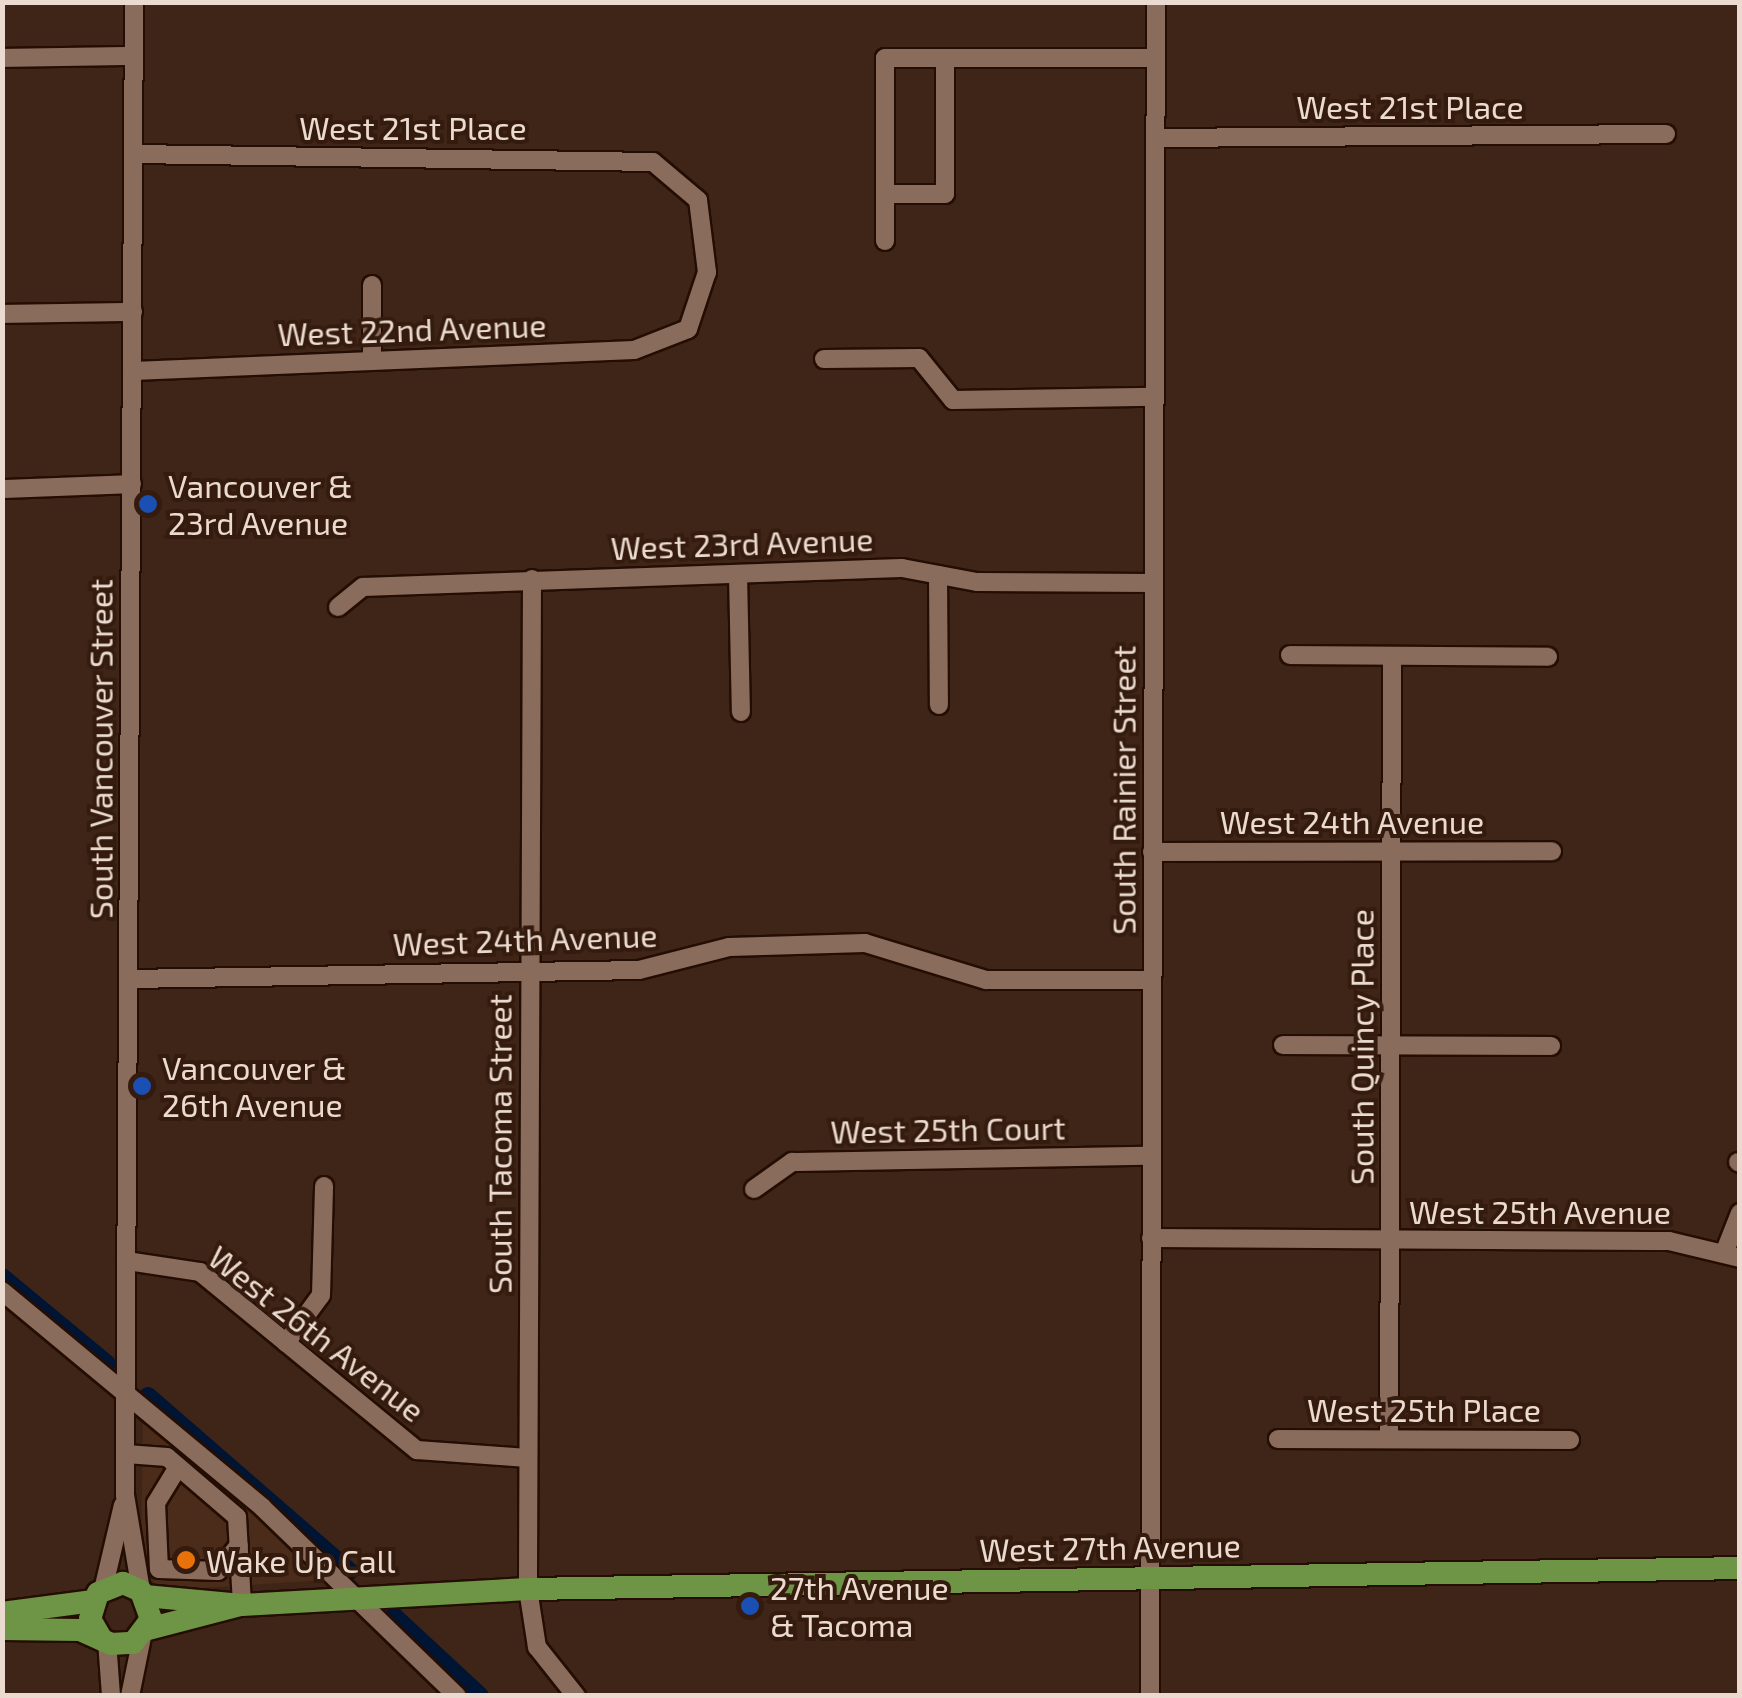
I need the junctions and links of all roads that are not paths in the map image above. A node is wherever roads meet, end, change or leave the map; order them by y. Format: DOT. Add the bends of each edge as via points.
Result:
graph roads {
  1 [pos="134,2"];
  2 [pos="1156,2"];
  3 [pos="133,56"];
  4 [pos="2,58"];
  5 [pos="945,58"];
  6 [pos="1155,58"];
  7 [pos="1666,134"];
  8 [pos="1155,138"];
  9 [pos="133,154"];
  10 [pos="884,194"];
  11 [pos="884,241"];
  12 [pos="372,285"];
  13 [pos="132,312"];
  14 [pos="2,314"];
  15 [pos="688,328"];
  16 [pos="824,359"];
  17 [pos="372,360"];
  18 [pos="133,371"];
  19 [pos="1154,396"];
  20 [pos="132,484"];
  21 [pos="2,489"];
  22 [pos="738,574"];
  23 [pos="938,574"];
  24 [pos="532,579"];
  25 [pos="1153,583"];
  26 [pos="338,607"];
  27 [pos="1290,656"];
  28 [pos="1392,656"];
  29 [pos="1548,656"];
  30 [pos="939,706"];
  31 [pos="741,712"];
  32 [pos="1391,850"];
  33 [pos="1552,851"];
  34 [pos="1152,852"];
  35 [pos="530,972"];
  36 [pos="130,979"];
  37 [pos="1152,980"];
  38 [pos="1283,1045"];
  39 [pos="1390,1046"];
  40 [pos="1551,1046"];
  41 [pos="1152,1156"];
  42 [pos="324,1186"];
  43 [pos="754,1189"];
  44 [pos="1740,1213"];
  45 [pos="1151,1238"];
  46 [pos="1390,1240"];
  47 [pos="1732,1254"];
  48 [pos="127,1261"];
  49 [pos="2,1291"];
  50 [pos="286,1343"];
  51 [pos="126,1391"];
  52 [pos="1389,1438"];
  53 [pos="1278,1439"];
  54 [pos="1570,1440"];
  55 [pos="126,1454"];
  56 [pos="528,1458"];
  57 [pos="178,1466"];
  58 [pos="125,1495"];
  59 [pos="239,1545"];
  60 [pos="1740,1568"];
  61 [pos="1150,1578"];
  62 [pos="528,1589"];
  63 [pos="143,1593"];
  64 [pos="98,1596"];
  65 [pos="356,1596"];
  66 [pos="242,1604"];
  67 [pos="2,1614"];
  68 [pos="2,1629"];
  69 [pos="145,1633"];
  70 [pos="104,1640"];
  71 [pos="111,1696"];
  72 [pos="130,1696"];
  73 [pos="457,1696"];
  74 [pos="576,1696"];
  75 [pos="1150,1696"];
  1 -- 3 [label="street, South Vancouver Street"];
  2 -- 6 [label="street, South Rainier Street"];
  3 -- 4 [label="street"];
  3 -- 9 [label="street, South Vancouver Street"];
  5 -- 6 [label="street"];
  5 -- 10 [label="street" via="945,194"];
  5 -- 10 [label="street" via="884,58"];
  6 -- 8 [label="street, South Rainier Street"];
  7 -- 8 [label="street, West 21st Place"];
  8 -- 19 [label="street, South Rainier Street"];
  9 -- 13 [label="street, South Vancouver Street"];
  9 -- 15 [label="street, West 21st Place" via="630,158 686,181 706,225 707,272"];
  10 -- 11 [label="street"];
  12 -- 17 [label="street"];
  13 -- 14 [label="street"];
  13 -- 18 [label="street, South Vancouver Street"];
  15 -- 17 [label="street, West 22nd Avenue" via="634,350"];
  16 -- 19 [label="street" via="919,358 954,400"];
  17 -- 18 [label="street, West 22nd Avenue"];
  18 -- 20 [label="street, South Vancouver Street"];
  19 -- 25 [label="street, South Rainier Street"];
  20 -- 21 [label="street"];
  20 -- 36 [label="street, South Vancouver Street"];
  22 -- 23 [label="street, West 23rd Avenue"];
  22 -- 24 [label="street, West 23rd Avenue"];
  22 -- 31 [label="street"];
  23 -- 25 [label="street, West 23rd Avenue"];
  23 -- 30 [label="street"];
  24 -- 26 [label="street, West 23rd Avenue" via="363,587"];
  24 -- 35 [label="street, South Tacoma Street"];
  25 -- 34 [label="street, South Rainier Street"];
  27 -- 28 [label="street"];
  28 -- 29 [label="street"];
  28 -- 32 [label="street, South Quincy Place"];
  32 -- 33 [label="street, West 24th Avenue"];
  32 -- 34 [label="street, West 24th Avenue"];
  32 -- 39 [label="street, South Quincy Place"];
  34 -- 37 [label="street, South Rainier Street"];
  35 -- 36 [label="street, West 24th Avenue"];
  35 -- 37 [label="street, West 24th Avenue" via="649,969 748,945 866,943 986,980"];
  35 -- 56 [label="street, South Tacoma Street"];
  36 -- 48 [label="street, South Vancouver Street"];
  37 -- 41 [label="street, South Rainier Street"];
  38 -- 39 [label="street"];
  39 -- 40 [label="street"];
  39 -- 46 [label="street, South Quincy Place"];
  41 -- 43 [label="street, West 25th Court" via="792,1162"];
  41 -- 45 [label="street, South Rainier Street"];
  42 -- 50 [label="street" via="321,1295"];
  44 -- 47 [label="street"];
  45 -- 46 [label="street, West 25th Avenue"];
  45 -- 61 [label="street, South Rainier Street"];
  46 -- 47 [label="street, West 25th Avenue" via="1690,1242"];
  46 -- 52 [label="street, South Quincy Place"];
  48 -- 50 [label="street, West 26th Avenue" via="200,1272"];
  48 -- 51 [label="street, South Vancouver Street"];
  49 -- 51 [label="street"];
  50 -- 56 [label="street, West 26th Avenue" via="417,1450"];
  51 -- 55 [label="street, South Vancouver Street"];
  51 -- 65 [label="street"];
  52 -- 53 [label="street, West 25th Place"];
  52 -- 54 [label="street, West 25th Place"];
  55 -- 57 [label="street" via="160,1455"];
  55 -- 58 [label="street, South Vancouver Street"];
  56 -- 62 [label="street, South Tacoma Street"];
  57 -- 59 [label="street" via="237,1518"];
  57 -- 59 [label="street" via="156,1503 159,1568 218,1571"];
  58 -- 63 [label="street, South Vancouver Street"];
  58 -- 64 [label="street, South Vancouver Street"];
  59 -- 66 [label="street"];
  60 -- 61 [label="main road, West 27th Avenue"];
  61 -- 62 [label="main road, West 27th Avenue"];
  61 -- 75 [label="street, South Rainier Street"];
  62 -- 65 [label="main road, West 27th Avenue"];
  62 -- 74 [label="street, South Tacoma Street" via="537,1648"];
  63 -- 64 [label="main road, West 27th Avenue"];
  63 -- 66 [label="main road, West 27th Avenue"];
  63 -- 69 [label="main road"];
  64 -- 67 [label="main road, West 27th Avenue"];
  64 -- 70 [label="main road"];
  65 -- 66 [label="main road, West 27th Avenue"];
  65 -- 73 [label="street"];
  66 -- 69 [label="main road, West 27th Avenue"];
  68 -- 70 [label="main road, West 27th Avenue"];
  69 -- 70 [label="main road, West 27th Avenue"];
  69 -- 72 [label="street"];
  70 -- 71 [label="street"];
}
